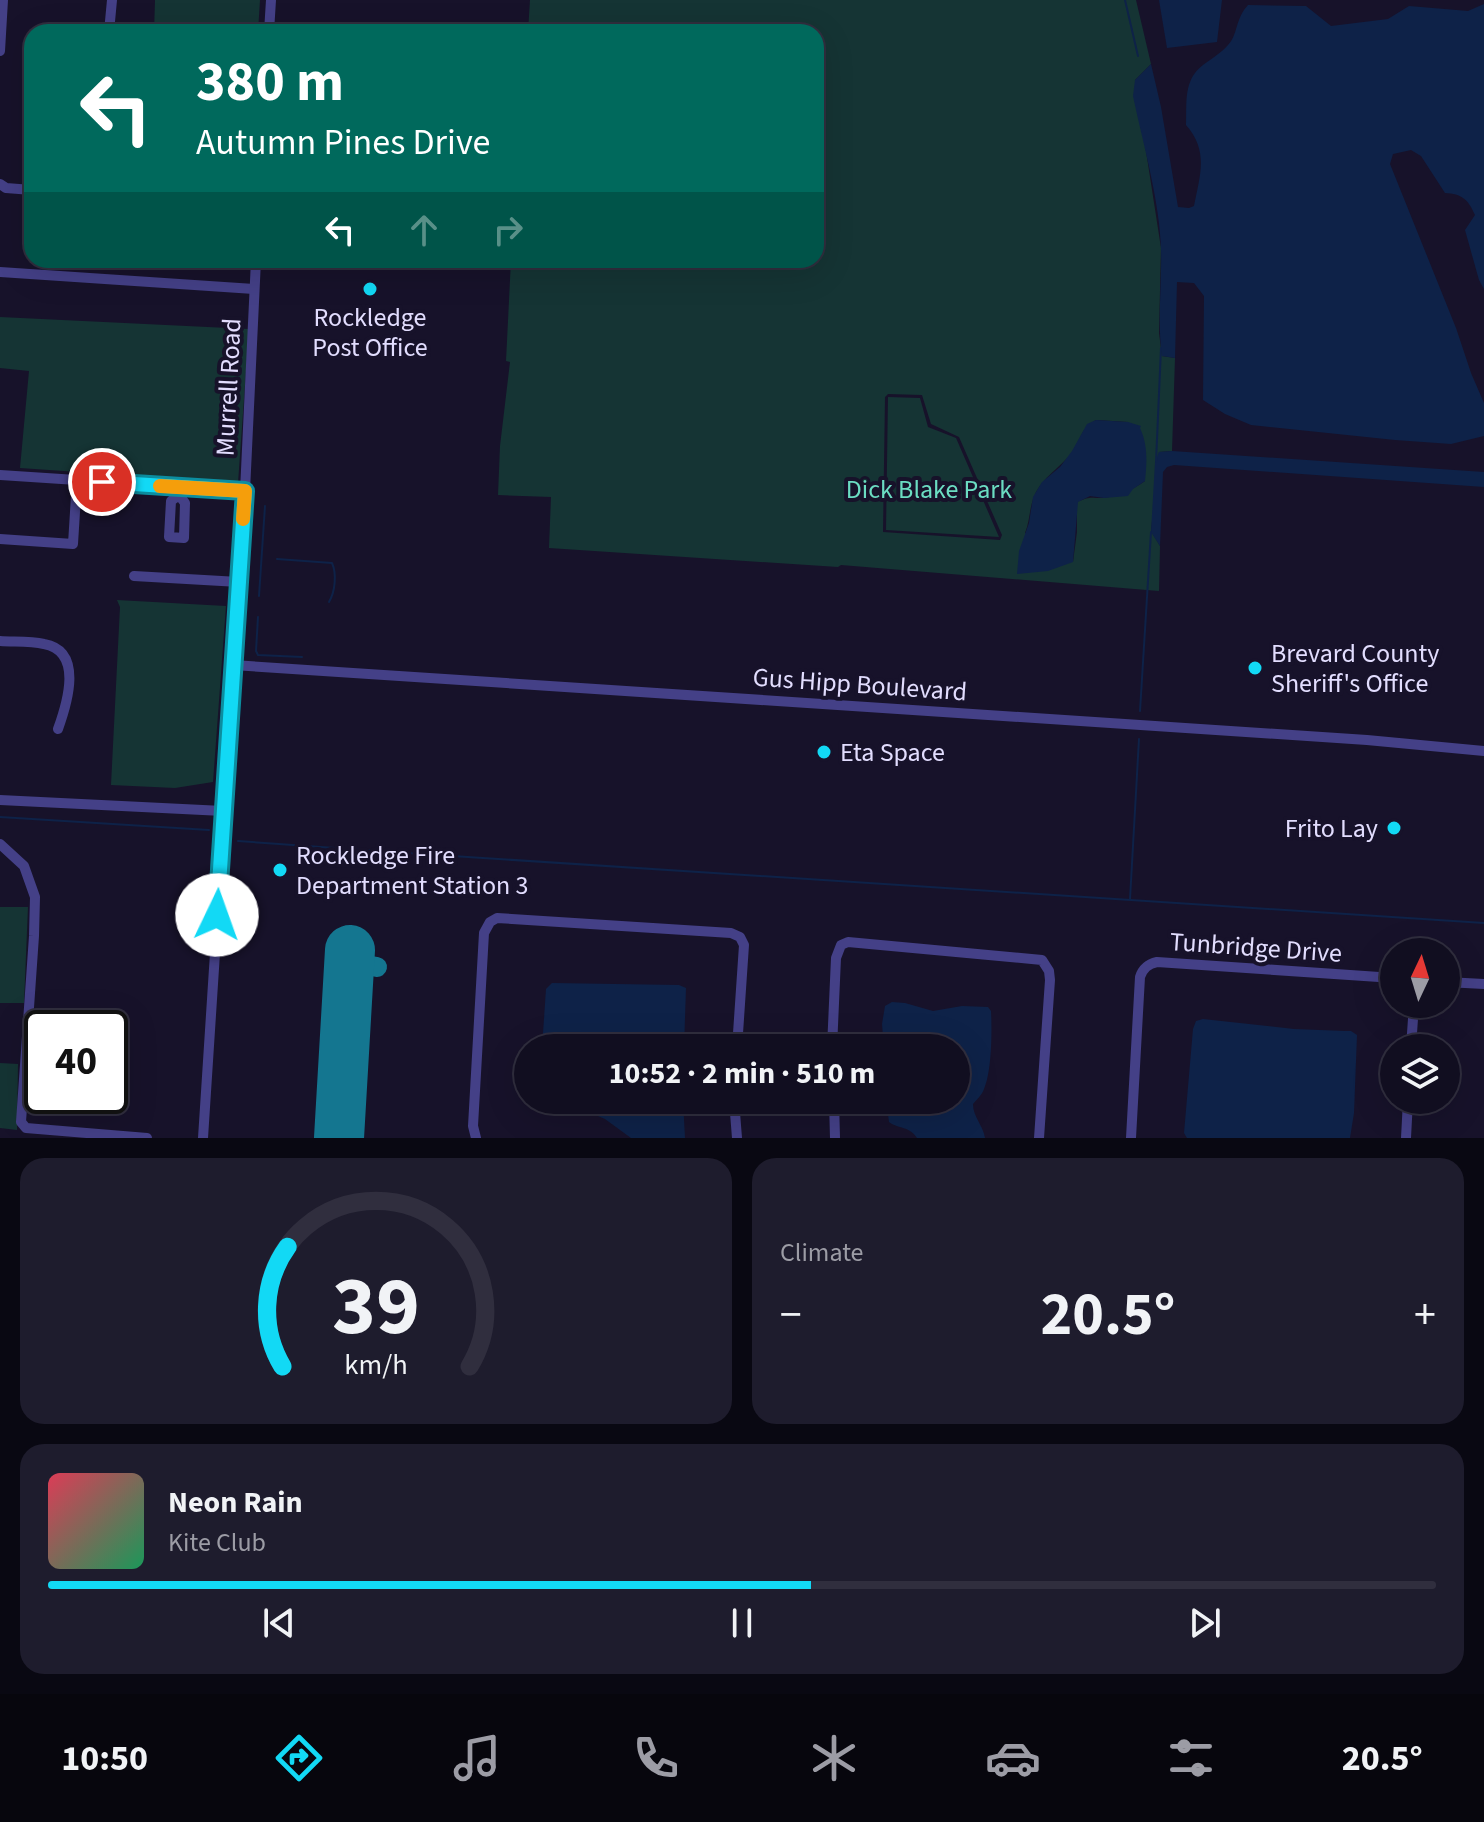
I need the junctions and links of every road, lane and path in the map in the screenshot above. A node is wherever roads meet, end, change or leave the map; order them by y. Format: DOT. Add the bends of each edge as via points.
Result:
graph roads {
  1 [pos="3,0"];
  2 [pos="112,0"];
  3 [pos="271,0"];
  4 [pos="110,24"];
  5 [pos="270,24"];
  6 [pos="0,51"];
  7 [pos="0,184"];
  8 [pos="24,189"];
  9 [pos="255,268"];
  10 [pos="0,272"];
  11 [pos="254,289"];
  12 [pos="0,475"];
  13 [pos="77,480"];
  14 [pos="245,491"];
  15 [pos="0,539"];
  16 [pos="134,576"];
  17 [pos="239,582"];
  18 [pos="0,641"];
  19 [pos="233,665"];
  20 [pos="58,729"];
  21 [pos="1484,751"];
  22 [pos="0,800"];
  23 [pos="223,811"];
  24 [pos="0,844"];
  25 [pos="1380,977"];
  26 [pos="1460,983"];
  27 [pos="1484,984"];
  28 [pos="738,1034"];
  29 [pos="833,1034"];
  30 [pos="735,1114"];
  31 [pos="834,1114"];
  32 [pos="1407,1114"];
  33 [pos="147,1138"];
  34 [pos="203,1138"];
  35 [pos="476,1138"];
  36 [pos="737,1138"];
  37 [pos="835,1138"];
  38 [pos="1039,1138"];
  39 [pos="1131,1138"];
  40 [pos="1406,1138"];
  1 -- 6 [label="street"];
  2 -- 4 [label="street"];
  3 -- 5 [label="street"];
  7 -- 8 [label="street"];
  9 -- 11 [label="street, Murrell Road"];
  10 -- 11 [label="street"];
  11 -- 14 [label="street, Murrell Road"];
  12 -- 13 [label="street"];
  13 -- 14 [label="street" via="179,491"];
  13 -- 15 [label="street" via="73,544"];
  14 -- 17 [label="street, Murrell Road"];
  16 -- 17 [label="street"];
  17 -- 19 [label="street, Murrell Road"];
  18 -- 20 [label="street" via="44,644 66,657 67,705"];
  19 -- 21 [label="street, Gus Hipp Boulevard"];
  19 -- 23 [label="street, Murrell Road"];
  22 -- 23 [label="street"];
  23 -- 34 [label="street, Murrell Road"];
  24 -- 33 [label="street" via="24,866 35,897 21,1122 26,1128"];
  25 -- 39 [label="street, Tunbridge Drive" via="1151,964 1140,977"];
  26 -- 27 [label="street"];
  28 -- 35 [label="street" via="744,945 740,937 497,918 484,933"];
  29 -- 38 [label="street" via="836,958 848,942 1042,960 1050,980"];
  30 -- 36 [label="street"];
  31 -- 37 [label="street"];
  32 -- 40 [label="street"];
}
